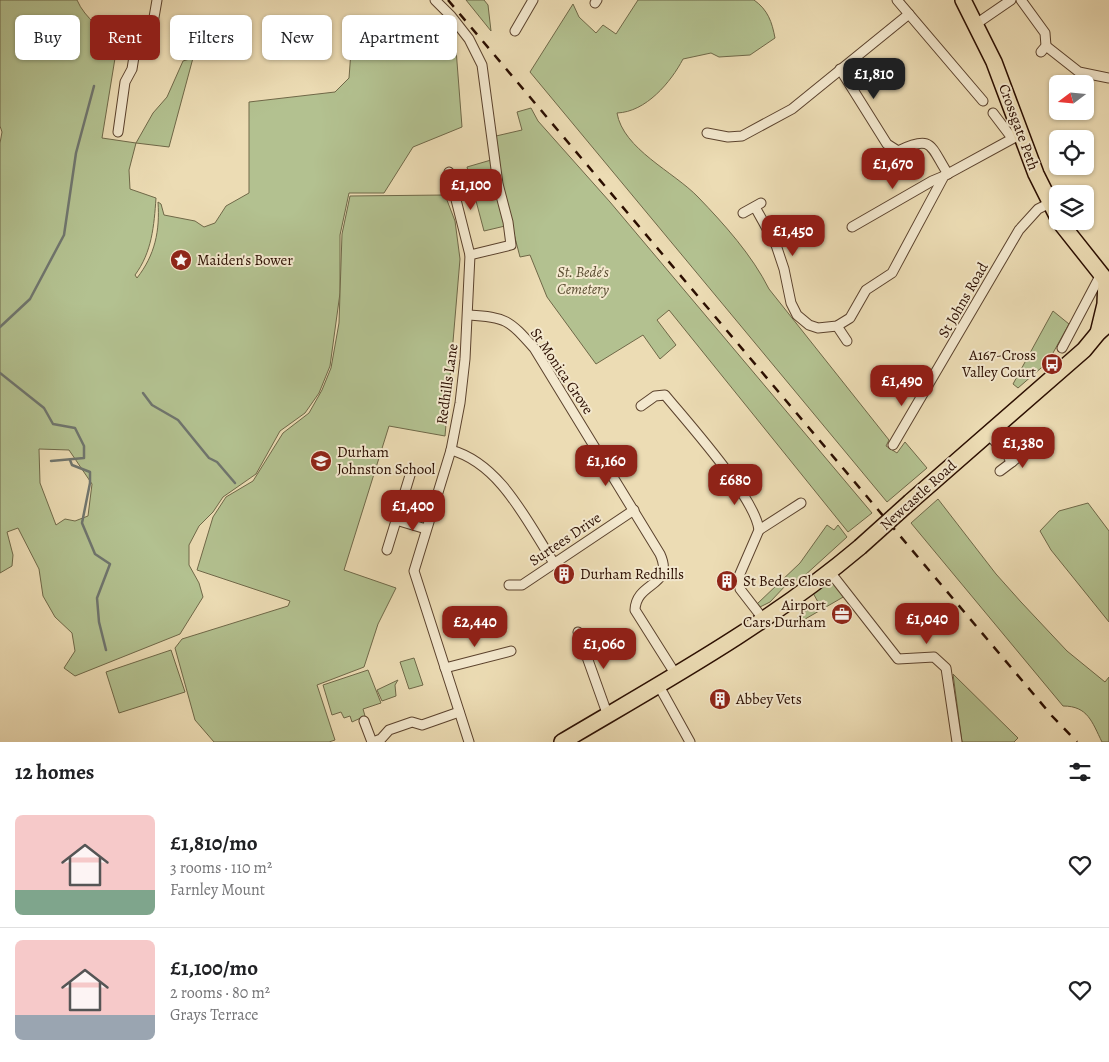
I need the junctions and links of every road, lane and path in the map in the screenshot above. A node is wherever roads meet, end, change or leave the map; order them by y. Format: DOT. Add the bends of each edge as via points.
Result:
graph roads {
  1 [pos="157,0"];
  2 [pos="435,0"];
  3 [pos="533,0"];
  4 [pos="897,0"];
  5 [pos="963,0"];
  6 [pos="1011,0"];
  7 [pos="1021,0"];
  8 [pos="908,14"];
  9 [pos="976,24"];
  10 [pos="515,31"];
  11 [pos="840,69"];
  12 [pos="1109,78"];
  13 [pos="983,101"];
  14 [pos="993,113"];
  15 [pos="118,132"];
  16 [pos="707,133"];
  17 [pos="1016,136"];
  18 [pos="448,172"];
  19 [pos="946,175"];
  20 [pos="1049,201"];
  21 [pos="1049,204"];
  22 [pos="743,213"];
  23 [pos="852,227"];
  24 [pos="1066,230"];
  25 [pos="470,255"];
  26 [pos="1106,279"];
  27 [pos="468,315"];
  28 [pos="838,326"];
  29 [pos="1105,331"];
  30 [pos="847,341"];
  31 [pos="1062,348"];
  32 [pos="641,406"];
  33 [pos="987,433"];
  34 [pos="1037,442"];
  35 [pos="893,445"];
  36 [pos="1001,448"];
  37 [pos="451,450"];
  38 [pos="1000,471"];
  39 [pos="410,472"];
  40 [pos="801,503"];
  41 [pos="634,510"];
  42 [pos="396,520"];
  43 [pos="426,529"];
  44 [pos="759,530"];
  45 [pos="387,550"];
  46 [pos="554,563"];
  47 [pos="830,572"];
  48 [pos="509,585"];
  49 [pos="764,620"];
  50 [pos="578,632"];
  51 [pos="511,651"];
  52 [pos="444,668"];
  53 [pos="676,675"];
  54 [pos="658,686"];
  55 [pos="459,712"];
  56 [pos="608,716"];
  57 [pos="364,721"];
  58 [pos="581,737"];
  59 [pos="373,742"];
  60 [pos="468,742"];
  61 [pos="562,742"];
  62 [pos="690,742"];
  63 [pos="957,742"];
  1 -- 15 [label="street" via="152,28 137,38 132,69 125,82"];
  2 -- 25 [label="street" via="476,50 485,82 498,184 511,235 510,245"];
  3 -- 10 [label="street"];
  4 -- 8 [label="street"];
  5 -- 9 [label="highway, Crossgate Peth"];
  6 -- 9 [label="street"];
  7 -- 12 [label="street" via="1045,33 1044,49 1079,72"];
  8 -- 11 [label="street"];
  8 -- 13 [label="street"];
  9 -- 17 [label="highway, Crossgate Peth" via="1011,102"];
  11 -- 16 [label="street" via="792,110 752,132 728,137"];
  11 -- 19 [label="street" via="887,144 898,151 914,143 930,144"];
  14 -- 17 [label="street"];
  17 -- 19 [label="street"];
  17 -- 20 [label="highway, Crossgate Peth"];
  18 -- 25 [label="street, Redhills Lane"];
  19 -- 23 [label="street"];
  19 -- 28 [label="street" via="892,273 866,290 850,318"];
  21 -- 35 [label="street, St Johns Road" via="1038,209 1019,230"];
  22 -- 28 [label="street" via="758,205 776,245 797,315 818,328"];
  24 -- 26 [label="highway"];
  25 -- 27 [label="street, Redhills Lane"];
  26 -- 29 [label="highway"];
  26 -- 31 [label="street"];
  27 -- 37 [label="street, Redhills Lane" via="460,403"];
  27 -- 41 [label="street, St Monica Grove" via="497,316 516,327 534,348"];
  28 -- 30 [label="street"];
  29 -- 33 [label="highway, Newcastle Road"];
  32 -- 44 [label="street" via="655,396 665,395 716,458 753,511"];
  33 -- 36 [label="street"];
  33 -- 47 [label="highway, Newcastle Road, bridge"];
  34 -- 38 [label="street"];
  37 -- 43 [label="street, Redhills Lane"];
  37 -- 46 [label="street" via="467,454 493,473"];
  39 -- 42 [label="street"];
  40 -- 44 [label="street"];
  41 -- 46 [label="street, Surtees Drive"];
  41 -- 53 [label="street, St Monica Grove" via="665,564 663,575 640,594 636,610"];
  42 -- 43 [label="street"];
  42 -- 45 [label="street"];
  43 -- 52 [label="street, Redhills Lane" via="414,571"];
  44 -- 49 [label="street" via="739,583 740,589"];
  46 -- 48 [label="street, Surtees Drive" via="522,585"];
  47 -- 49 [label="highway, Newcastle Road"];
  47 -- 63 [label="street" via="898,658 934,658 946,668"];
  49 -- 53 [label="highway"];
  50 -- 56 [label="street"];
  51 -- 52 [label="street"];
  52 -- 55 [label="street, Redhills Lane"];
  53 -- 54 [label="highway"];
  54 -- 56 [label="highway"];
  54 -- 62 [label="street"];
  55 -- 59 [label="street" via="422,725 412,722 389,730"];
  55 -- 60 [label="street, Redhills Lane"];
  56 -- 58 [label="highway"];
  57 -- 59 [label="street"];
  58 -- 61 [label="highway"];
}
